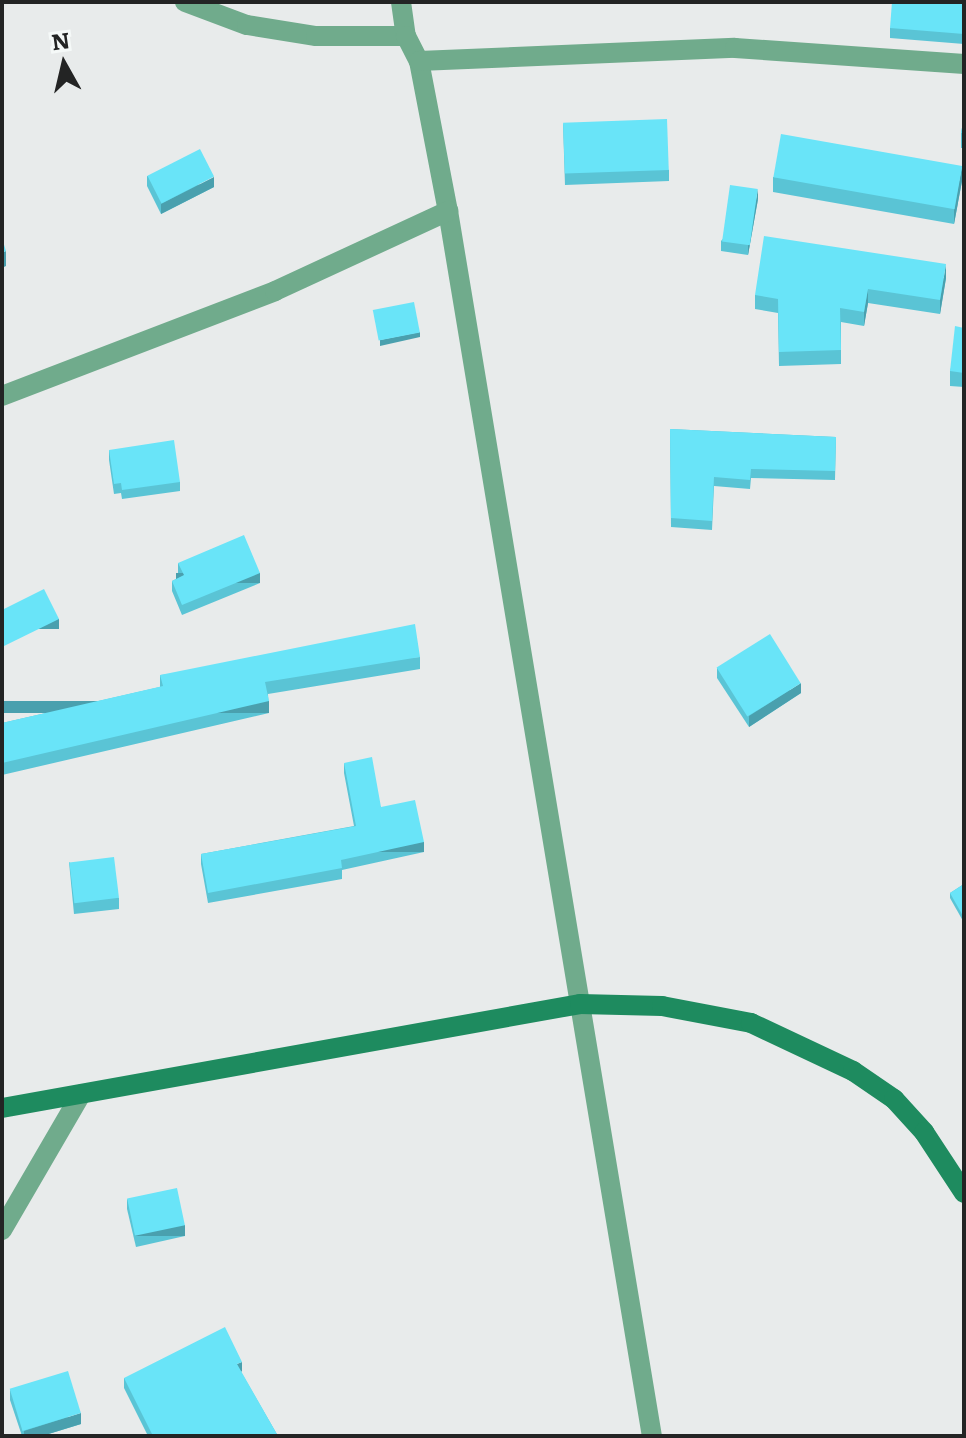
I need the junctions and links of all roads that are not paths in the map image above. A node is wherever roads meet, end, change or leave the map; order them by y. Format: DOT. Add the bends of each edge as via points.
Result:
graph roads {
  1 [pos="185,2"];
  2 [pos="401,2"];
  3 [pos="406,36"];
  4 [pos="419,61"];
  5 [pos="964,64"];
  6 [pos="448,211"];
  7 [pos="2,396"];
  8 [pos="580,1004"];
  9 [pos="81,1094"];
  10 [pos="2,1108"];
  11 [pos="964,1193"];
  12 [pos="2,1230"];
  13 [pos="652,1436"];
  1 -- 3 [label="street" via="247,25 316,36"];
  2 -- 3 [label="street"];
  3 -- 4 [label="street"];
  4 -- 5 [label="street" via="735,48"];
  4 -- 6 [label="street"];
  6 -- 7 [label="street" via="275,291"];
  6 -- 8 [label="street"];
  8 -- 9 [label="street"];
  8 -- 11 [label="street" via="662,1006 751,1023 804,1045 894,1099 924,1132"];
  8 -- 13 [label="street"];
  9 -- 10 [label="street"];
  9 -- 12 [label="street"];
}
